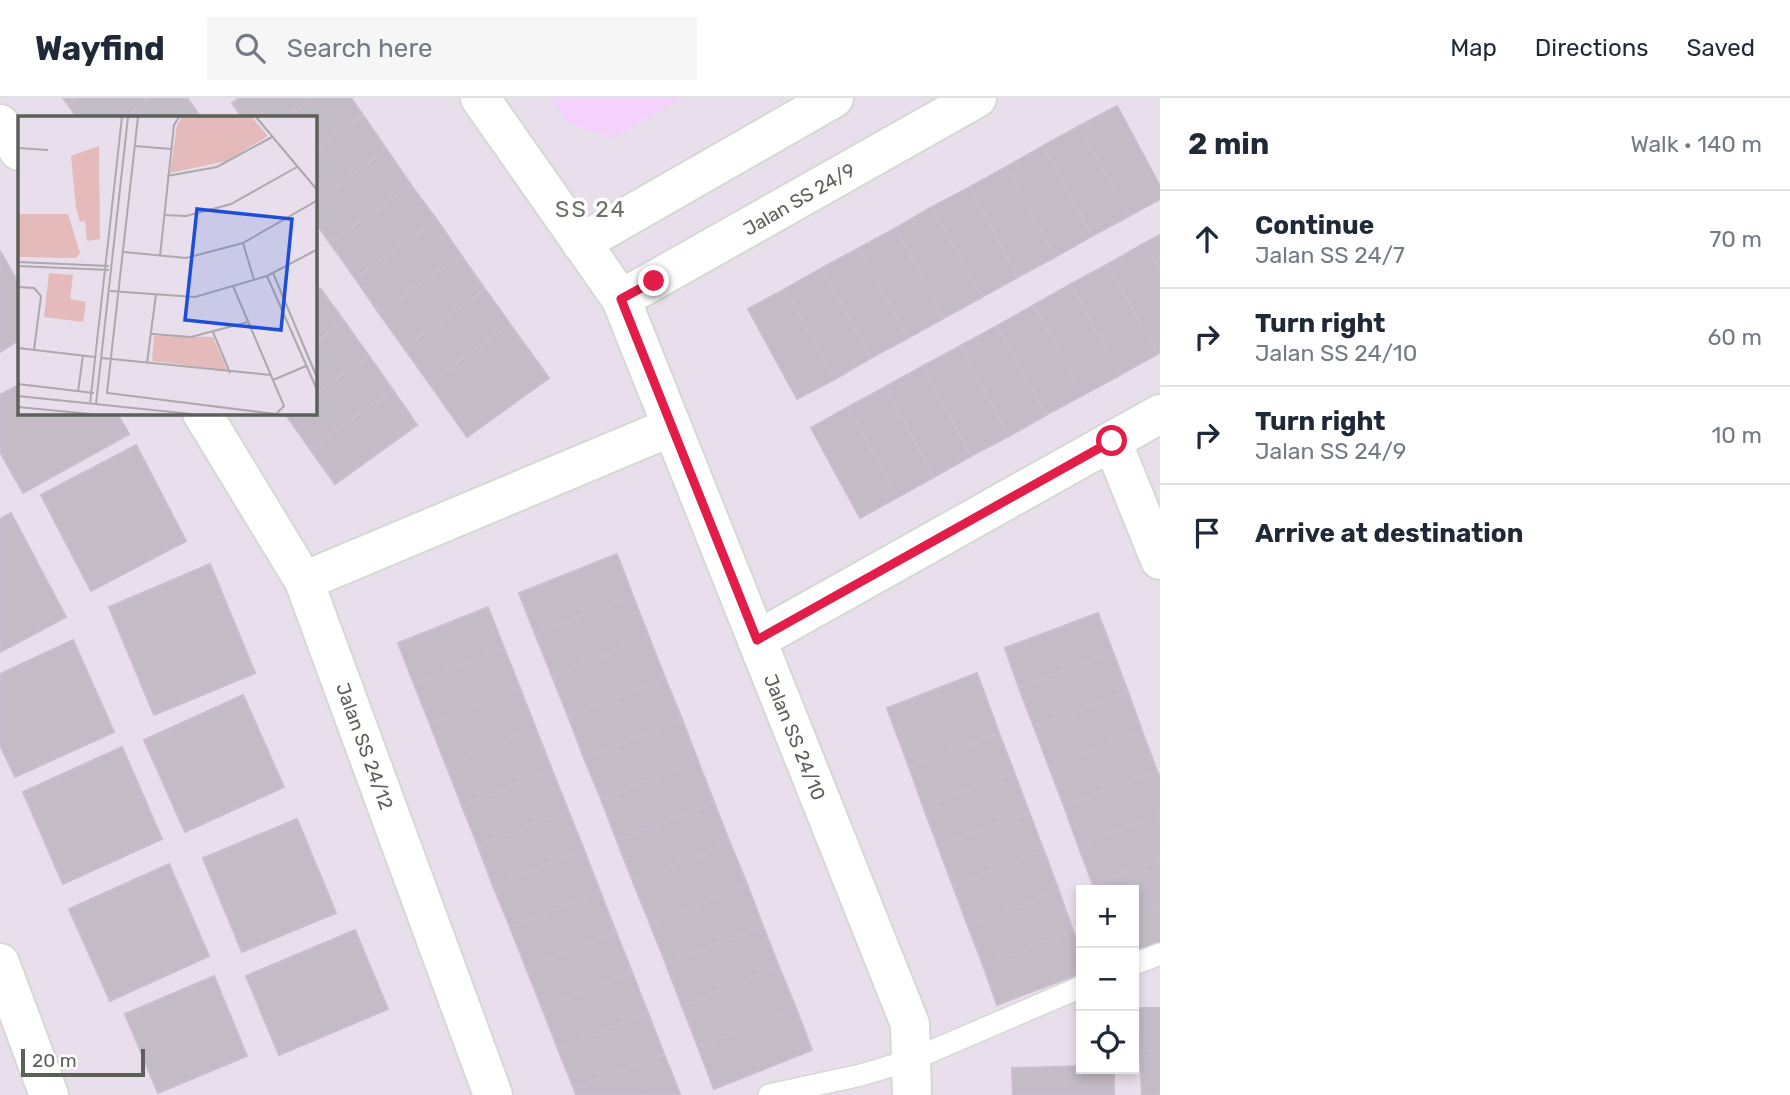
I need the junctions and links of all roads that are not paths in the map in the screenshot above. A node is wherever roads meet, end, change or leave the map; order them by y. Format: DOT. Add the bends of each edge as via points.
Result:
graph roads {
  1 [pos="480,98"];
  2 [pos="834,98"];
  3 [pos="977,98"];
  4 [pos="0,124"];
  5 [pos="18,150"];
  6 [pos="581,243"];
  7 [pos="621,299"];
  8 [pos="1160,414"];
  9 [pos="203,415"];
  10 [pos="671,427"];
  11 [pos="1112,441"];
  12 [pos="1160,560"];
  13 [pos="304,581"];
  14 [pos="757,640"];
  15 [pos="1160,954"];
  16 [pos="1139,962"];
  17 [pos="0,963"];
  18 [pos="1076,990"];
  19 [pos="912,1078"];
  20 [pos="49,1095"];
  21 [pos="494,1095"];
  22 [pos="769,1095"];
  1 -- 6 [label="street, Jalan SS 24/10"];
  2 -- 6 [label="street"];
  3 -- 7 [label="street, Jalan SS 24/9"];
  4 -- 5 [label="street"];
  6 -- 7 [label="street, Jalan SS 24/10"];
  7 -- 10 [label="street, Jalan SS 24/10"];
  8 -- 11 [label="street"];
  9 -- 13 [label="street, Jalan SS 24/12"];
  10 -- 13 [label="street"];
  10 -- 14 [label="street, Jalan SS 24/10"];
  11 -- 12 [label="street"];
  11 -- 14 [label="street"];
  13 -- 21 [label="street, Jalan SS 24/12"];
  14 -- 19 [label="street, Jalan SS 24/10" via="910,1024"];
  15 -- 16 [label="lane"];
  17 -- 20 [label="street"];
  18 -- 19 [label="lane"];
  19 -- 22 [label="lane" via="861,1075"];
}
